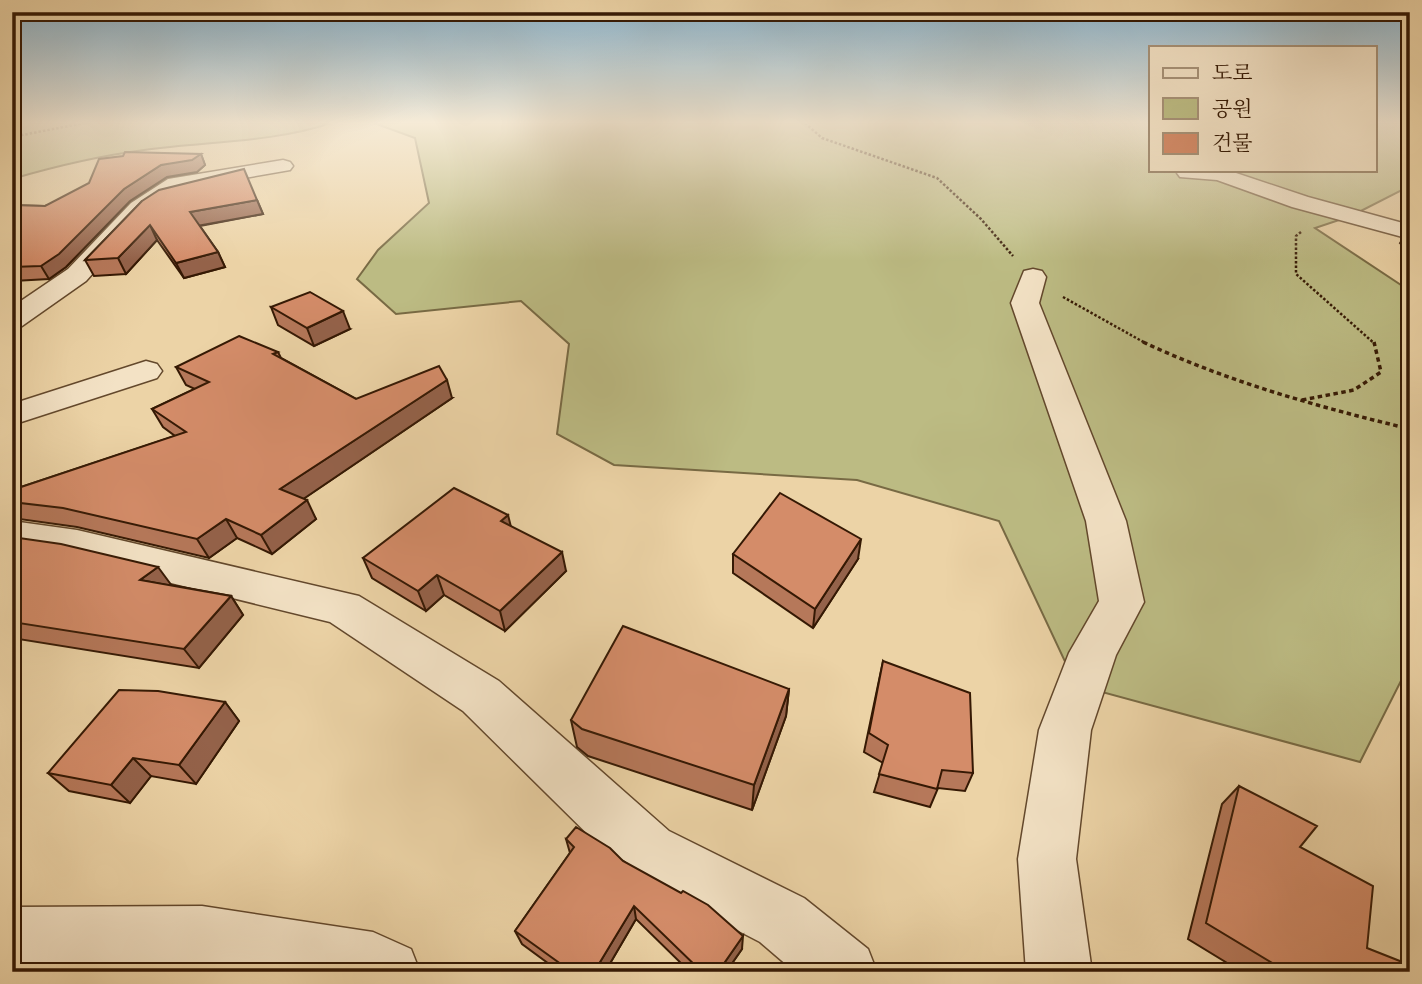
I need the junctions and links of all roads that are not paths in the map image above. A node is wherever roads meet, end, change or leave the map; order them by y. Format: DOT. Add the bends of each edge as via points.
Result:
graph roads {
  1 [pos="266,169"];
  2 [pos="1187,173"];
  3 [pos="1410,232"];
  4 [pos="1033,276"];
  5 [pos="12,320"];
  6 [pos="146,371"];
  7 [pos="12,415"];
  8 [pos="12,536"];
  9 [pos="12,939"];
  10 [pos="317,964"];
  11 [pos="388,972"];
  12 [pos="845,972"];
  13 [pos="1059,972"];
  1 -- 5 [label="street" via="176,184 139,208 77,275"];
  2 -- 3 [label="street" via="1219,174"];
  4 -- 13 [label="street" via="1026,303 1106,521 1122,602 1093,653 1065,730 1047,859"];
  6 -- 7 [label="street"];
  8 -- 12 [label="street" via="77,545 342,608 481,696 648,852 782,920"];
  9 -- 10 [label="street" via="202,937"];
  10 -- 11 [label="street" via="373,964"];
}
